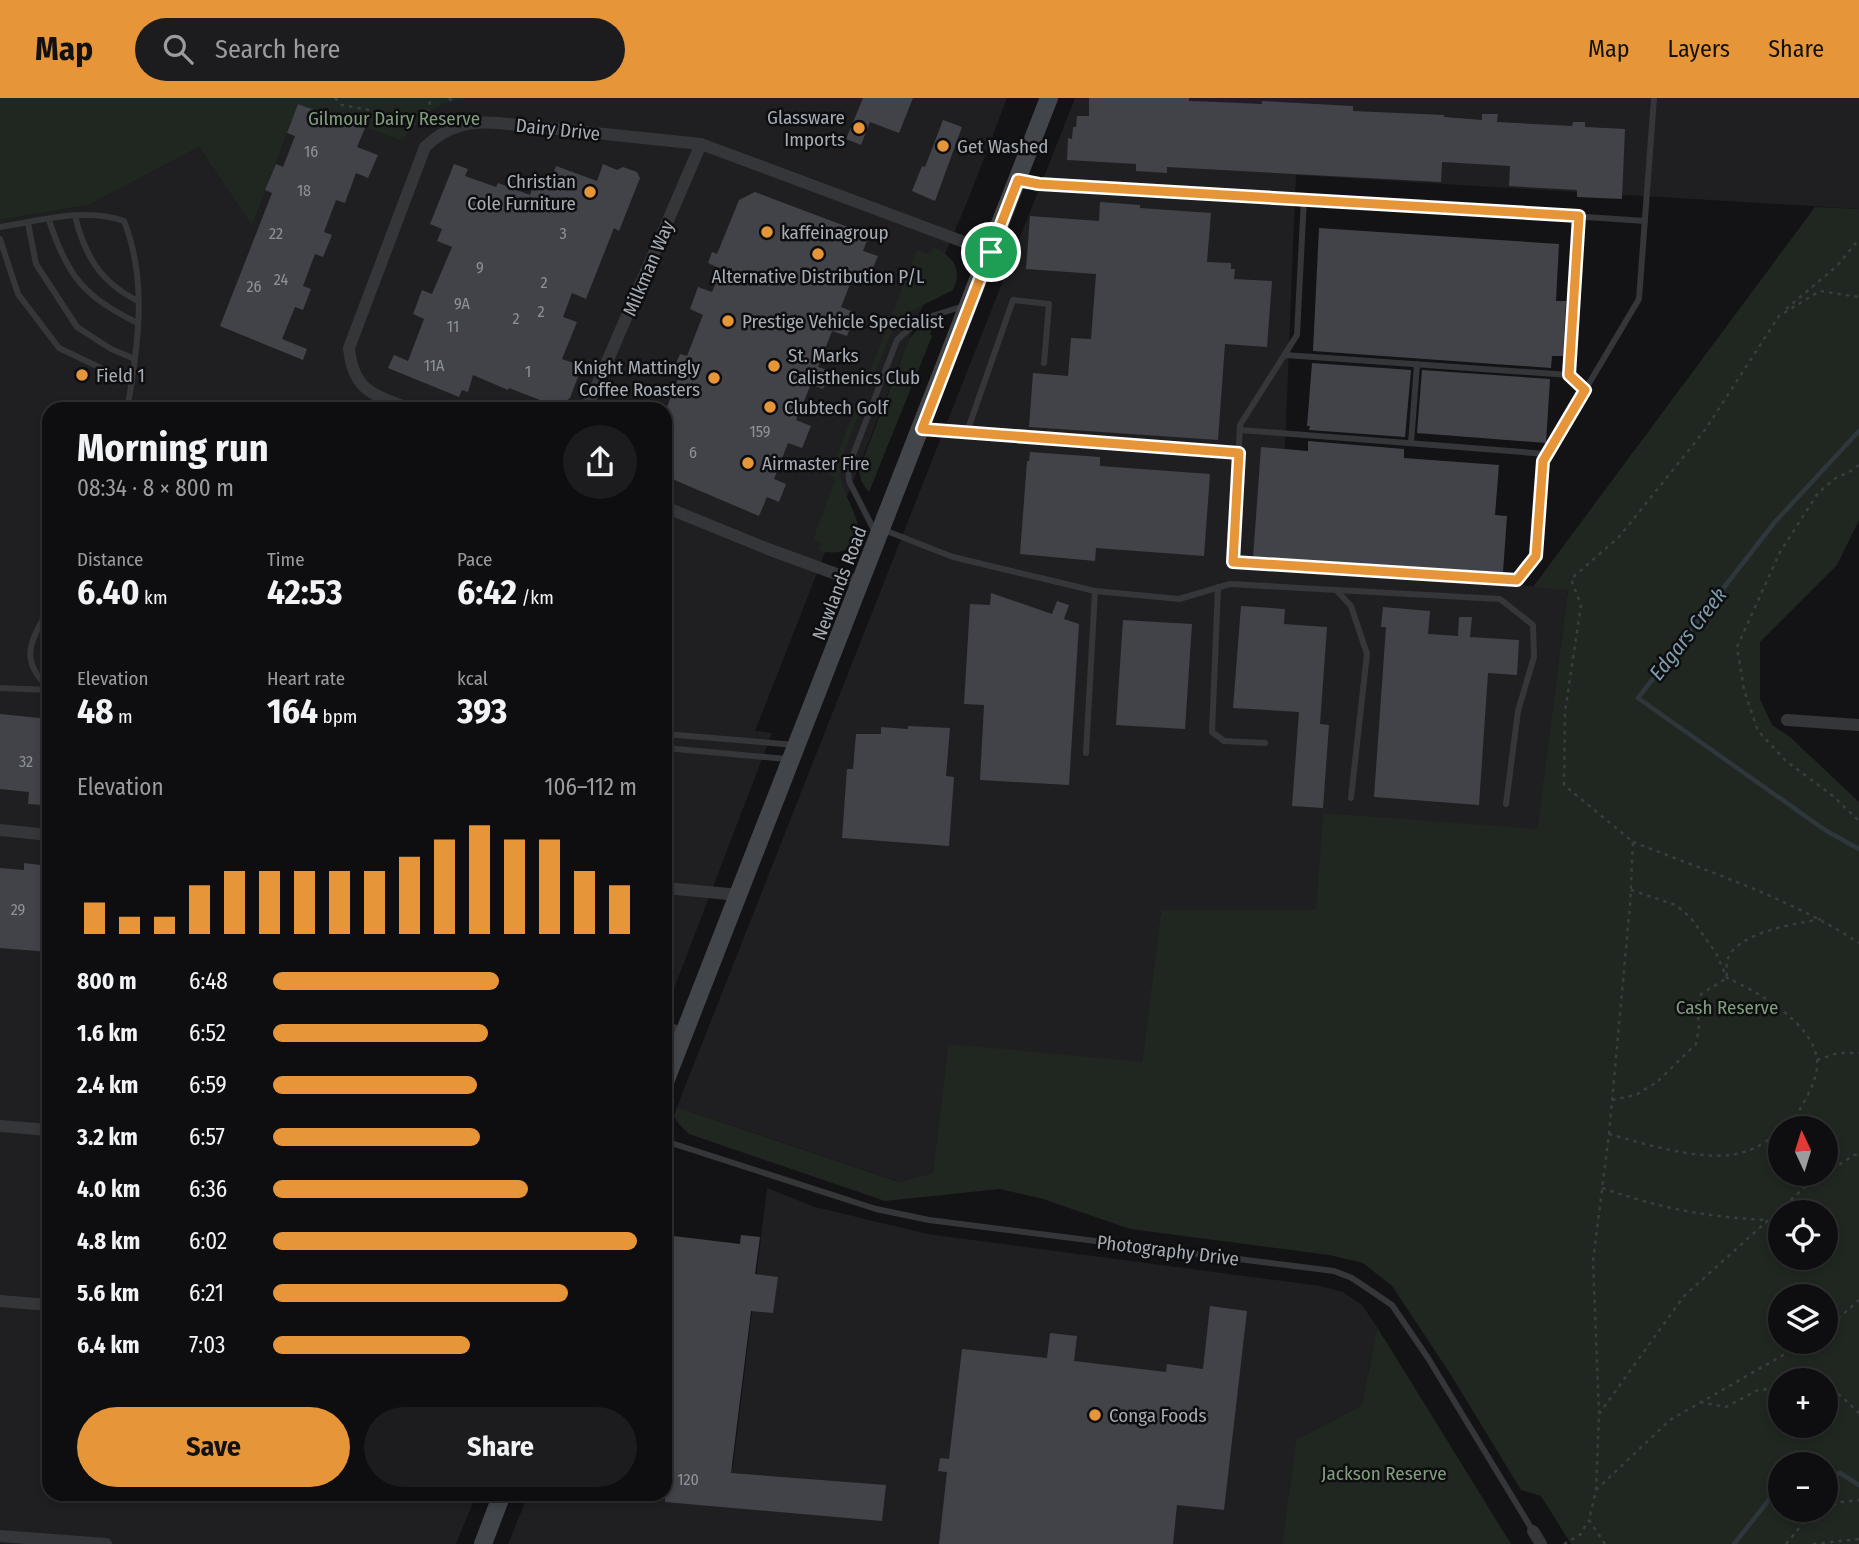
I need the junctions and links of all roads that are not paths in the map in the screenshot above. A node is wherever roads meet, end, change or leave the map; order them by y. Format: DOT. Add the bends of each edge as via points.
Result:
graph roads {
  1 [pos="1049,98"];
  2 [pos="1654,98"];
  3 [pos="701,145"];
  4 [pos="1018,180"];
  5 [pos="1304,198"];
  6 [pos="75,216"];
  7 [pos="1579,216"];
  8 [pos="49,219"];
  9 [pos="1645,221"];
  10 [pos="28,223"];
  11 [pos="0,228"];
  12 [pos="0,239"];
  13 [pos="991,252"];
  14 [pos="138,301"];
  15 [pos="971,303"];
  16 [pos="138,323"];
  17 [pos="1285,355"];
  18 [pos="135,359"];
  19 [pos="1044,363"];
  20 [pos="1417,365"];
  21 [pos="1569,375"];
  22 [pos="132,383"];
  23 [pos="1585,390"];
  24 [pos="594,392"];
  25 [pos="128,402"];
  26 [pos="395,402"];
  27 [pos="588,402"];
  28 [pos="594,402"];
  29 [pos="922,429"];
  30 [pos="1240,430"];
  31 [pos="967,432"];
  32 [pos="1411,443"];
  33 [pos="1239,453"];
  34 [pos="1547,454"];
  35 [pos="672,510"];
  36 [pos="880,534"];
  37 [pos="861,583"];
  38 [pos="1218,587"];
  39 [pos="1336,590"];
  40 [pos="1095,591"];
  41 [pos="42,623"];
  42 [pos="42,682"];
  43 [pos="1,688"];
  44 [pos="42,689"];
  45 [pos="1787,720"];
  46 [pos="1859,725"];
  47 [pos="672,735"];
  48 [pos="1265,743"];
  49 [pos="672,748"];
  50 [pos="795,752"];
  51 [pos="1086,753"];
  52 [pos="1351,798"];
  53 [pos="1506,804"];
  54 [pos="0,830"];
  55 [pos="42,834"];
  56 [pos="672,889"];
  57 [pos="739,895"];
  58 [pos="672,1030"];
  59 [pos="684,1034"];
  60 [pos="672,1064"];
  61 [pos="0,1126"];
  62 [pos="42,1129"];
  63 [pos="672,1143"];
  64 [pos="0,1301"];
  65 [pos="42,1304"];
  66 [pos="499,1501"];
  67 [pos="1533,1531"];
  68 [pos="0,1536"];
  69 [pos="106,1544"];
  70 [pos="483,1544"];
  71 [pos="1541,1544"];
  1 -- 4 [label="street, Newlands Road"];
  2 -- 9 [label="lane"];
  3 -- 13 [label="street, Dairy Drive"];
  3 -- 24 [label="street, Milkman Way"];
  3 -- 26 [label="street, Dairy Drive" via="477,122 436,136 425,147 349,348 351,367 363,388"];
  4 -- 5 [label="lane"];
  4 -- 13 [label="street, Newlands Road"];
  5 -- 7 [label="lane"];
  5 -- 17 [label="lane" via="1297,335"];
  6 -- 8 [label="lane"];
  6 -- 14 [label="lane" via="82,244 92,260 107,280"];
  6 -- 14 [label="lane" via="124,221 133,244"];
  7 -- 9 [label="lane"];
  7 -- 21 [label="lane"];
  8 -- 10 [label="lane"];
  8 -- 16 [label="lane" via="65,261 85,289 109,309"];
  9 -- 23 [label="lane" via="1639,299"];
  10 -- 11 [label="lane"];
  10 -- 18 [label="lane" via="36,264 77,327"];
  12 -- 22 [label="lane" via="18,294 59,348"];
  13 -- 15 [label="street, Newlands Road"];
  14 -- 16 [label="lane"];
  15 -- 29 [label="street, Newlands Road"];
  15 -- 36 [label="lane" via="919,320 897,340 848,468 849,481"];
  16 -- 18 [label="lane"];
  17 -- 20 [label="lane"];
  17 -- 30 [label="lane"];
  18 -- 22 [label="lane"];
  19 -- 31 [label="lane" via="1049,304 1013,300"];
  20 -- 21 [label="lane"];
  20 -- 32 [label="lane"];
  21 -- 23 [label="lane"];
  22 -- 25 [label="lane"];
  23 -- 34 [label="lane"];
  24 -- 27 [label="street, Milkman Way"];
  24 -- 28 [label="street, Milkman Way"];
  29 -- 31 [label="lane"];
  29 -- 36 [label="street, Newlands Road"];
  30 -- 32 [label="lane"];
  30 -- 33 [label="lane"];
  31 -- 33 [label="lane"];
  32 -- 34 [label="lane"];
  33 -- 34 [label="lane" via="1233,562 1517,580 1536,556"];
  35 -- 37 [label="street"];
  36 -- 37 [label="street, Newlands Road"];
  36 -- 40 [label="lane" via="953,557"];
  37 -- 50 [label="street, Newlands Road"];
  38 -- 39 [label="lane"];
  38 -- 40 [label="lane" via="1179,598"];
  38 -- 48 [label="lane" via="1212,732 1224,741"];
  39 -- 52 [label="lane" via="1351,606 1367,654"];
  39 -- 53 [label="lane" via="1500,599 1533,625 1534,657 1518,711"];
  40 -- 51 [label="lane"];
  41 -- 42 [label="lane" via="29,649 30,662"];
  43 -- 44 [label="lane"];
  45 -- 46 [label="street"];
  47 -- 50 [label="lane"];
  49 -- 50 [label="lane"];
  50 -- 57 [label="street, Newlands Road"];
  54 -- 55 [label="street"];
  56 -- 57 [label="street"];
  57 -- 59 [label="street, Newlands Road"];
  58 -- 59 [label="street"];
  59 -- 60 [label="street, Newlands Road"];
  61 -- 62 [label="street"];
  63 -- 67 [label="lane, Photography Drive" via="876,1209 929,1220 1334,1271 1353,1278 1392,1305"];
  64 -- 65 [label="street"];
  66 -- 70 [label="street"];
  67 -- 71 [label="street, Photography Drive"];
  68 -- 69 [label="street"];
}
